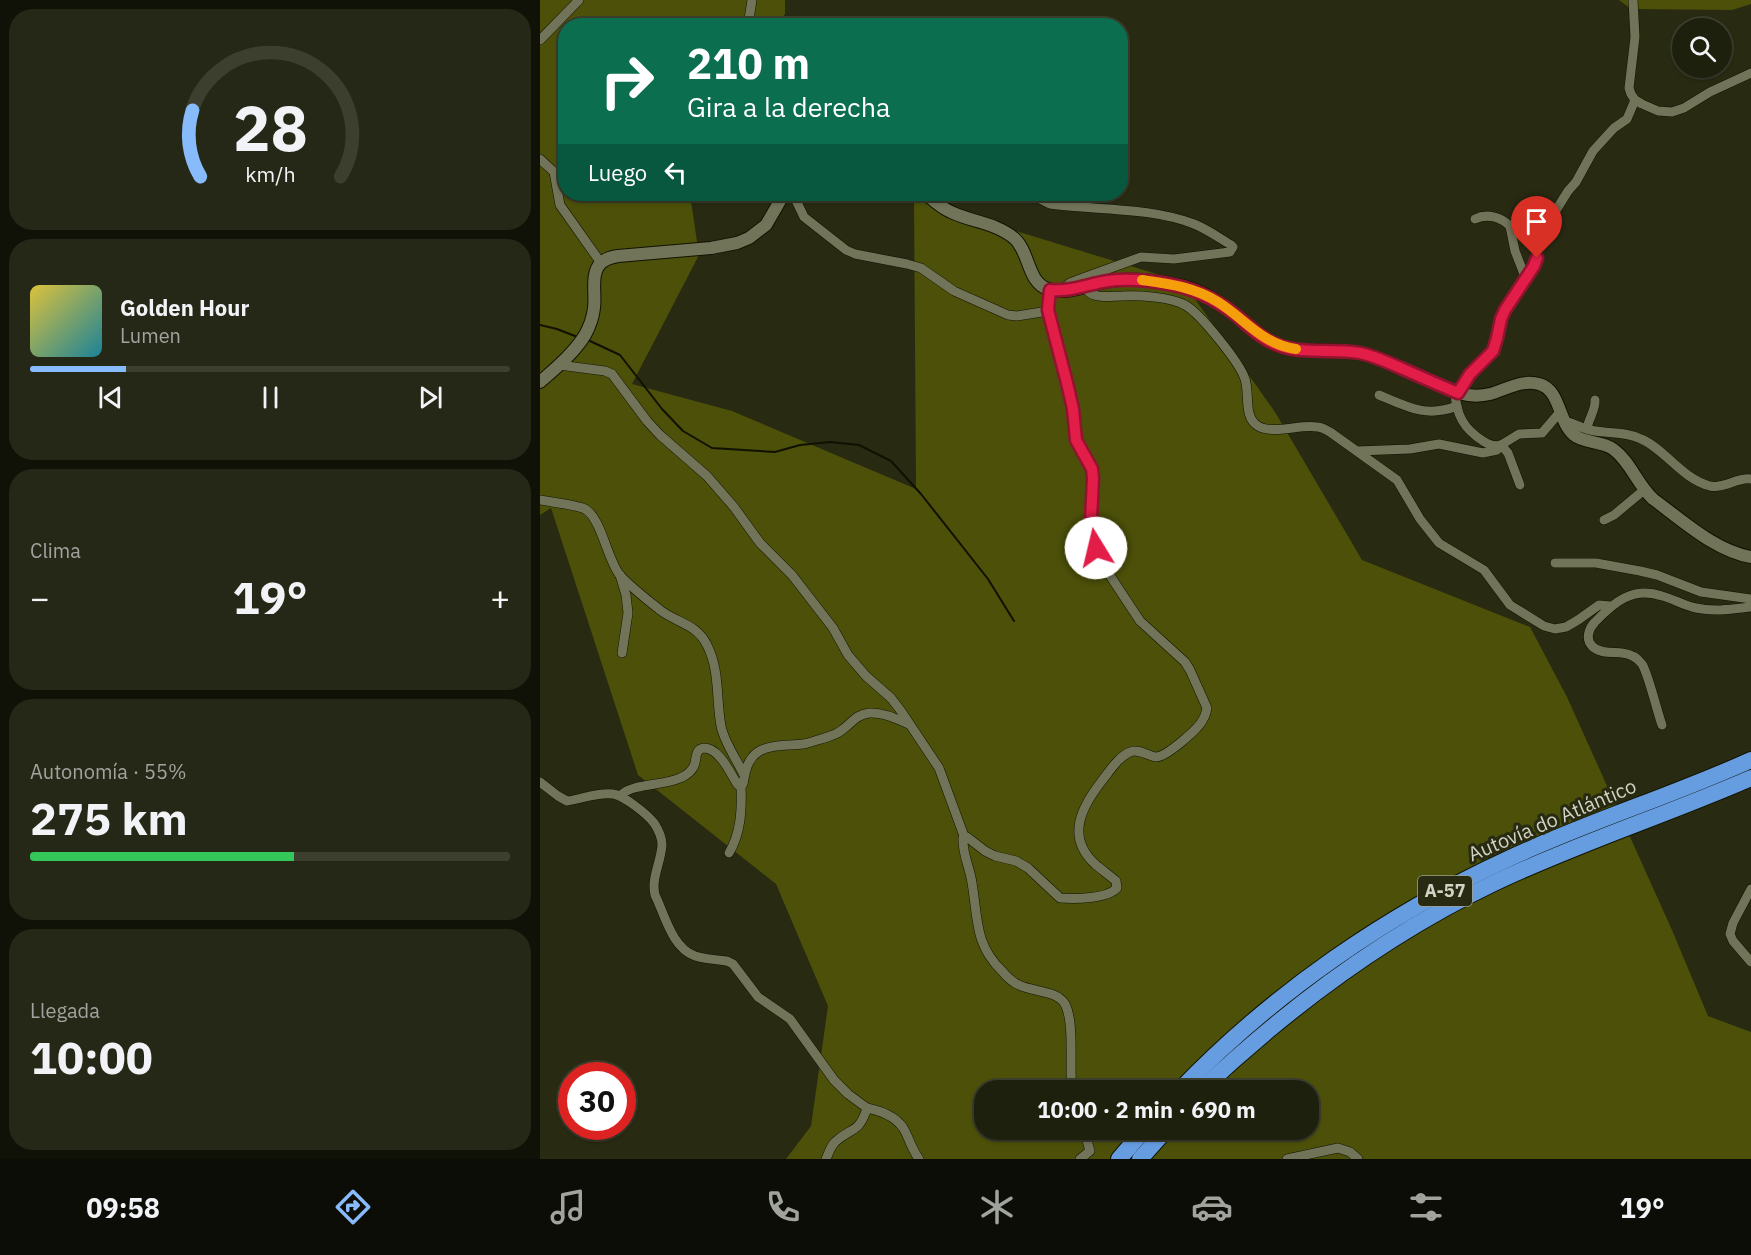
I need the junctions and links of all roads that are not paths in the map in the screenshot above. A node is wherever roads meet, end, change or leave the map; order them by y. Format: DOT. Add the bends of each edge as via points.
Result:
graph roads {
  1 [pos="579,0"];
  2 [pos="752,0"];
  3 [pos="1633,0"];
  4 [pos="561,18"];
  5 [pos="749,18"];
  6 [pos="558,22"];
  7 [pos="540,40"];
  8 [pos="1751,73"];
  9 [pos="1635,100"];
  10 [pos="540,159"];
  11 [pos="558,194"];
  12 [pos="559,201"];
  13 [pos="780,201"];
  14 [pos="796,201"];
  15 [pos="934,201"];
  16 [pos="1044,201"];
  17 [pos="1475,219"];
  18 [pos="601,263"];
  19 [pos="1526,279"];
  20 [pos="1083,287"];
  21 [pos="1055,291"];
  22 [pos="1048,310"];
  23 [pos="559,365"];
  24 [pos="540,382"];
  25 [pos="1456,392"];
  26 [pos="1379,395"];
  27 [pos="1595,400"];
  28 [pos="1457,406"];
  29 [pos="1562,416"];
  30 [pos="1587,429"];
  31 [pos="1501,445"];
  32 [pos="1357,451"];
  33 [pos="1750,477"];
  34 [pos="1520,485"];
  35 [pos="1644,490"];
  36 [pos="540,500"];
  37 [pos="1604,520"];
  38 [pos="1751,557"];
  39 [pos="1555,563"];
  40 [pos="620,575"];
  41 [pos="1751,599"];
  42 [pos="1610,606"];
  43 [pos="1751,608"];
  44 [pos="622,653"];
  45 [pos="909,724"];
  46 [pos="1662,724"];
  47 [pos="1751,760"];
  48 [pos="744,776"];
  49 [pos="1751,778"];
  50 [pos="540,783"];
  51 [pos="741,786"];
  52 [pos="621,795"];
  53 [pos="964,836"];
  54 [pos="729,853"];
  55 [pos="1751,889"];
  56 [pos="1751,963"];
  57 [pos="1072,1080"];
  58 [pos="1191,1080"];
  59 [pos="1213,1080"];
  60 [pos="867,1108"];
  61 [pos="1087,1140"];
  62 [pos="1135,1140"];
  63 [pos="1157,1140"];
  64 [pos="826,1159"];
  65 [pos="919,1159"];
  66 [pos="1080,1159"];
  67 [pos="1119,1159"];
  68 [pos="1140,1159"];
  69 [pos="1287,1159"];
  70 [pos="1358,1159"];
  1 -- 4 [label="street"];
  2 -- 5 [label="street"];
  3 -- 9 [label="street" via="1635,37 1629,88"];
  6 -- 7 [label="street"];
  8 -- 9 [label="street" via="1672,112 1658,111"];
  9 -- 19 [label="street" via="1626,118 1593,151 1545,228"];
  10 -- 11 [label="street" via="554,172"];
  12 -- 18 [label="street"];
  13 -- 18 [label="street" via="766,225 736,243 618,256"];
  14 -- 22 [label="street" via="804,217 855,254 921,268 954,291 1008,315"];
  15 -- 21 [label="street" via="952,213 994,226 1016,239 1038,282"];
  16 -- 21 [label="street" via="1058,206 1171,218 1194,224 1233,247 1225,254 1174,259 1141,257"];
  17 -- 19 [label="street" via="1499,218 1510,226"];
  18 -- 23 [label="street" via="595,275 590,324"];
  19 -- 25 [label="street" via="1505,310 1493,351"];
  20 -- 21 [label="street"];
  20 -- 25 [label="street" via="1124,279 1184,286 1217,302 1281,346 1361,353"];
  20 -- 32 [label="street" via="1103,297 1173,300 1188,306 1226,348 1245,378 1250,418 1257,426 1268,430 1319,427"];
  21 -- 22 [label="street"];
  22 -- 53 [label="street" via="1073,409 1076,440 1092,469 1091,520 1096,548 1140,621 1185,662 1206,704 1206,713 1194,731 1165,754 1156,757 1134,751 1125,755 1088,802 1079,819 1080,836 1089,857 1116,881 1118,888 1110,894 1060,898 1028,868 985,851"];
  23 -- 24 [label="street"];
  23 -- 45 [label="street" via="612,374 647,421 707,476 760,543 792,575 833,628 848,655 891,698"];
  25 -- 28 [label="street"];
  25 -- 29 [label="street" via="1477,396 1515,385 1539,384 1553,394"];
  26 -- 28 [label="street" via="1431,412"];
  27 -- 30 [label="street"];
  28 -- 31 [label="street" via="1467,429 1491,445"];
  29 -- 30 [label="street"];
  29 -- 31 [label="street" via="1542,433 1519,434"];
  29 -- 35 [label="street" via="1575,436 1617,452"];
  30 -- 33 [label="street" via="1642,439 1681,470 1708,485 1719,486"];
  31 -- 32 [label="street" via="1483,453 1438,444"];
  31 -- 34 [label="street"];
  32 -- 42 [label="street" via="1397,480 1439,543 1484,570 1510,605 1544,626 1566,627 1599,605"];
  35 -- 37 [label="street"];
  35 -- 38 [label="street" via="1719,546"];
  36 -- 40 [label="street" via="585,509 596,522"];
  39 -- 41 [label="street" via="1596,562 1640,571 1701,592"];
  40 -- 44 [label="street" via="628,613"];
  40 -- 48 [label="street" via="662,612 702,635 714,668 724,738"];
  42 -- 43 [label="street" via="1642,592 1712,610"];
  42 -- 46 [label="street" via="1592,626 1588,642 1598,651 1630,654 1643,665"];
  45 -- 48 [label="street" via="878,714 859,716 835,735 757,752"];
  45 -- 53 [label="street" via="939,768"];
  47 -- 58 [label="highway, Autovía do Atlántico / A-57" via="1557,837 1424,902 1349,949 1279,1001"];
  48 -- 51 [label="street"];
  49 -- 59 [label="highway, Autovía do Atlántico / A-57" via="1585,843 1437,913 1318,991"];
  50 -- 52 [label="street" via="567,801 592,794"];
  51 -- 52 [label="street" via="721,759 706,748 698,751 695,765 685,776"];
  51 -- 54 [label="street" via="738,830"];
  52 -- 60 [label="street" via="653,823 662,841 653,888 675,940 693,956 733,964 758,997 790,1019 834,1080"];
  53 -- 57 [label="street" via="978,930 989,956 1010,980 1054,995 1065,1006"];
  55 -- 56 [label="street" via="1730,934"];
  60 -- 64 [label="street" via="858,1127 836,1141"];
  60 -- 65 [label="street" via="898,1122"];
  61 -- 66 [label="street" via="1090,1151"];
  62 -- 67 [label="highway"];
  63 -- 68 [label="highway"];
  69 -- 70 [label="street" via="1338,1148"];
}
